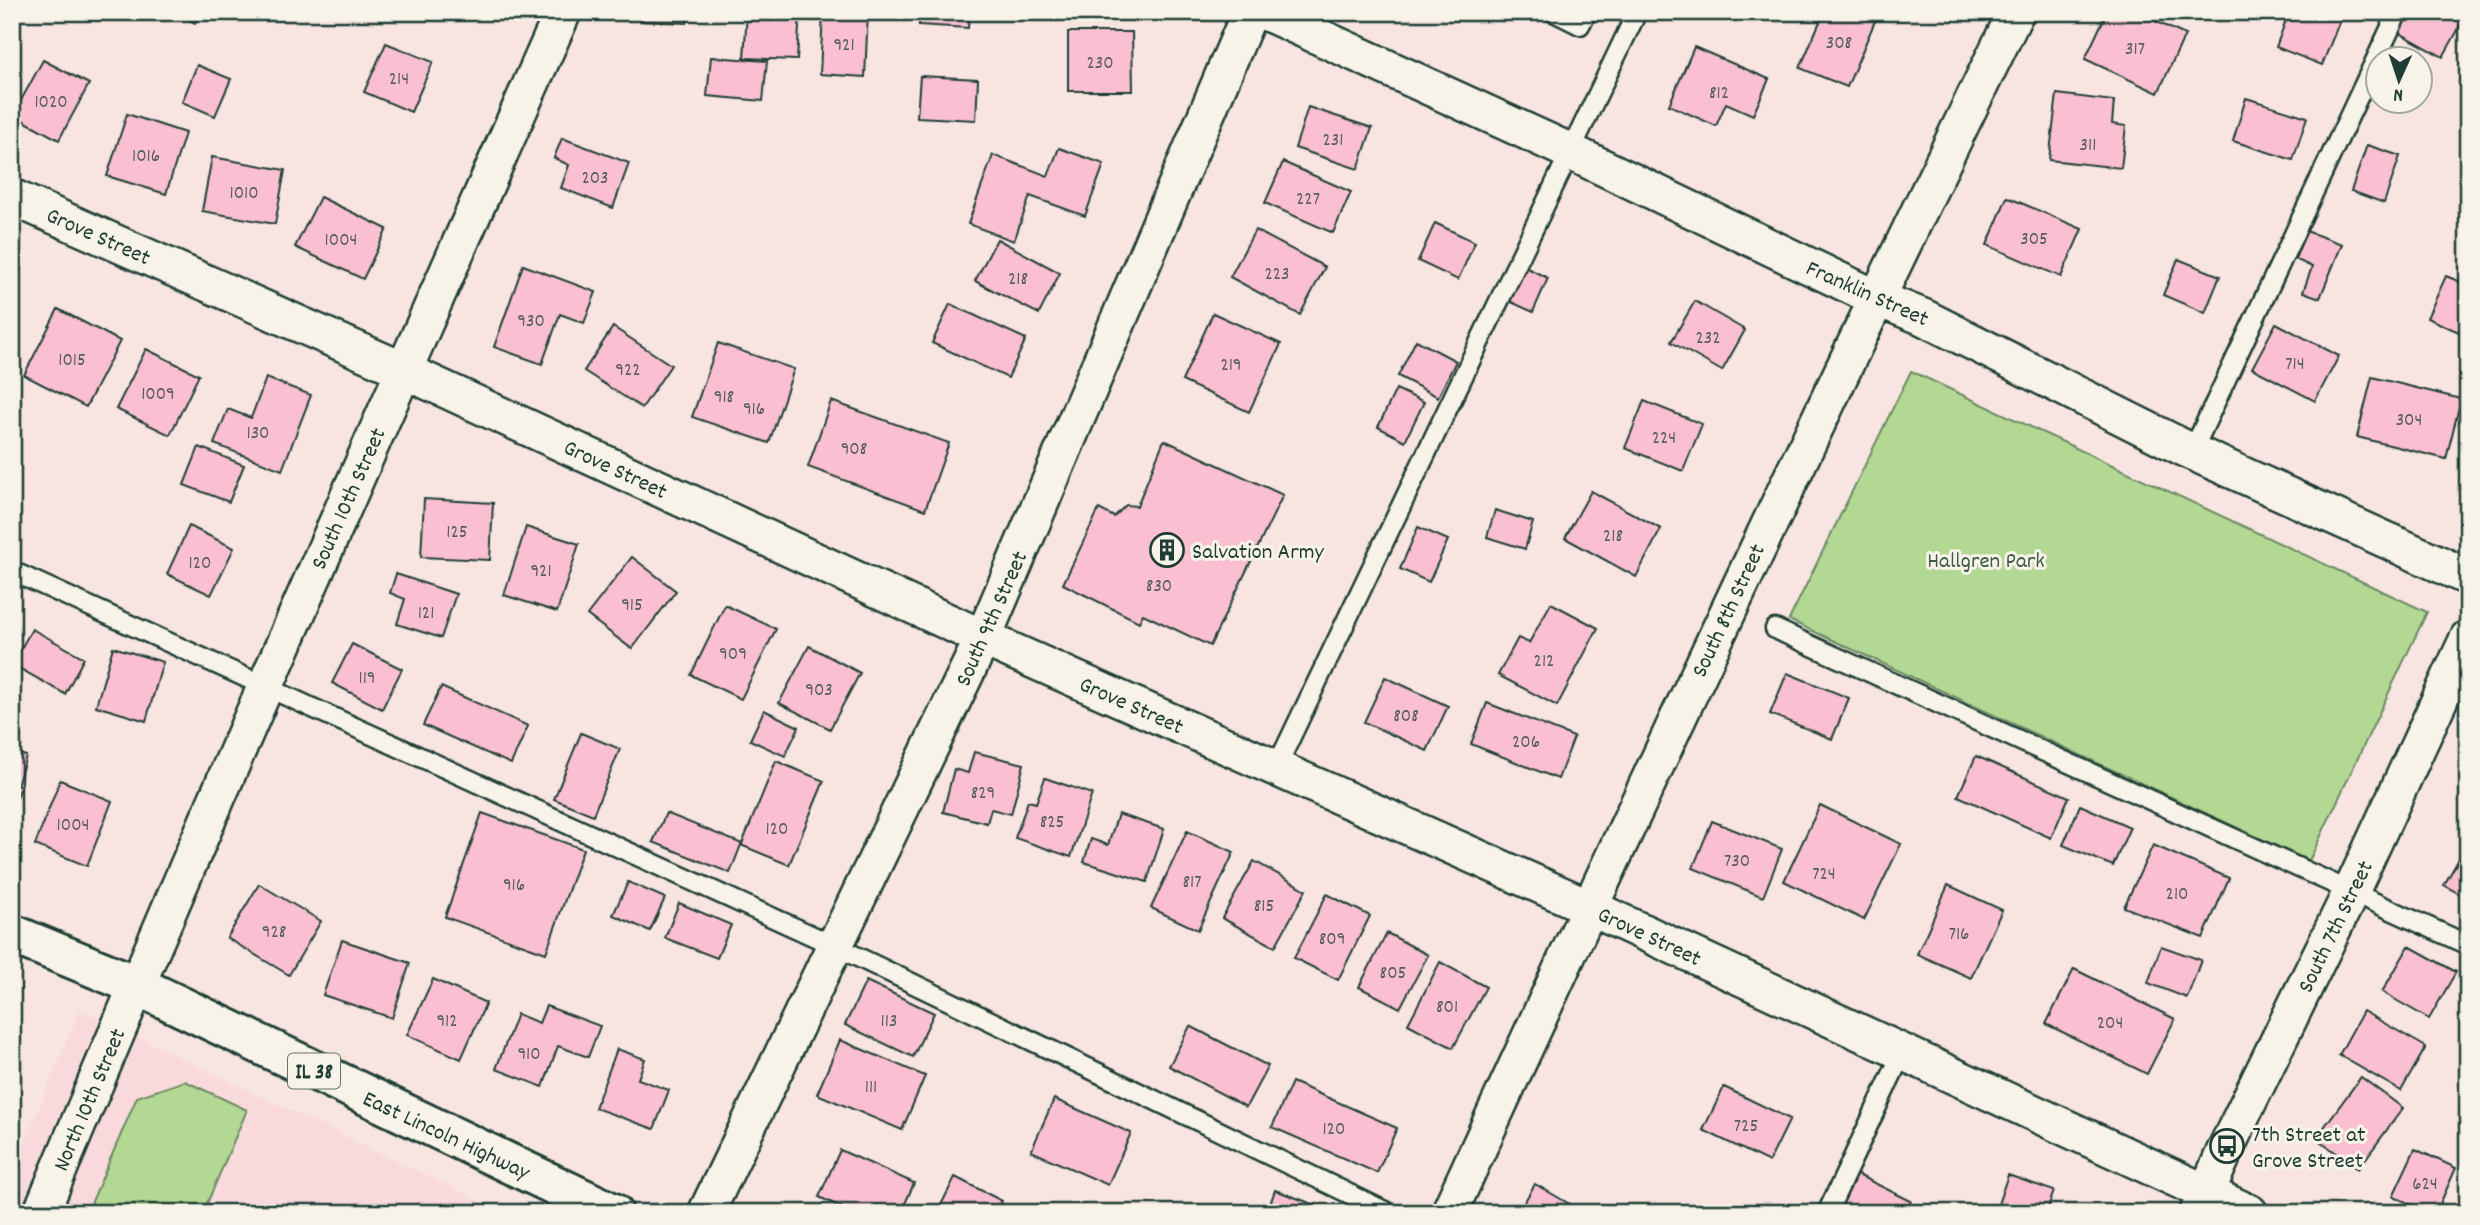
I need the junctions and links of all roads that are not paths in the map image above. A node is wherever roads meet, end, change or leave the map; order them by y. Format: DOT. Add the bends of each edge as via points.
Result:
graph roads {
  1 [pos="562,12"];
  2 [pos="1250,12"];
  3 [pos="1265,12"];
  4 [pos="1554,12"];
  5 [pos="1587,12"];
  6 [pos="1637,12"];
  7 [pos="2016,12"];
  8 [pos="2398,12"];
  9 [pos="1572,152"];
  10 [pos="12,197"];
  11 [pos="1876,298"];
  12 [pos="403,370"];
  13 [pos="2192,453"];
  14 [pos="12,572"];
  15 [pos="2468,577"];
  16 [pos="1775,629"];
  17 [pos="983,638"];
  18 [pos="2468,638"];
  19 [pos="265,686"];
  20 [pos="1276,768"];
  21 [pos="2351,891"];
  22 [pos="1589,907"];
  23 [pos="12,934"];
  24 [pos="2468,945"];
  25 [pos="835,946"];
  26 [pos="136,985"];
  27 [pos="1903,1051"];
  28 [pos="2203,1203"];
  29 [pos="41,1213"];
  30 [pos="613,1213"];
  31 [pos="706,1213"];
  32 [pos="1389,1213"];
  33 [pos="1448,1213"];
  34 [pos="1827,1213"];
  35 [pos="2250,1213"];
  1 -- 12 [label="street, South 10th Street"];
  2 -- 17 [label="street, South 9th Street"];
  3 -- 9 [label="street, Franklin Street"];
  4 -- 5 [label="lane" via="1580,25"];
  6 -- 9 [label="lane"];
  7 -- 11 [label="street, South 8th Street"];
  8 -- 13 [label="lane"];
  9 -- 11 [label="street, Franklin Street"];
  9 -- 20 [label="lane"];
  10 -- 12 [label="street, Grove Street"];
  11 -- 13 [label="street, Franklin Street" via="1923,317"];
  11 -- 22 [label="street, South 8th Street"];
  12 -- 17 [label="street, Grove Street"];
  12 -- 19 [label="street, South 10th Street"];
  13 -- 15 [label="street, Franklin Street"];
  14 -- 19 [label="lane"];
  16 -- 21 [label="lane"];
  17 -- 20 [label="street, Grove Street"];
  17 -- 25 [label="street, South 9th Street"];
  18 -- 21 [label="street, South 7th Street"];
  19 -- 25 [label="lane"];
  19 -- 26 [label="street, South 10th Street"];
  20 -- 22 [label="street, Grove Street"];
  21 -- 24 [label="lane"];
  21 -- 28 [label="street, South 7th Street"];
  22 -- 27 [label="street, Grove Street"];
  22 -- 33 [label="street, South 8th Street"];
  23 -- 26 [label="main road, East Lincoln Highway / IL 38"];
  25 -- 31 [label="street, South 9th Street"];
  25 -- 32 [label="lane"];
  26 -- 29 [label="street, North 10th Street"];
  26 -- 30 [label="main road, East Lincoln Highway / IL 38"];
  27 -- 28 [label="street, Grove Street"];
  27 -- 34 [label="lane"];
  28 -- 35 [label="street, Grove Street"];
}
